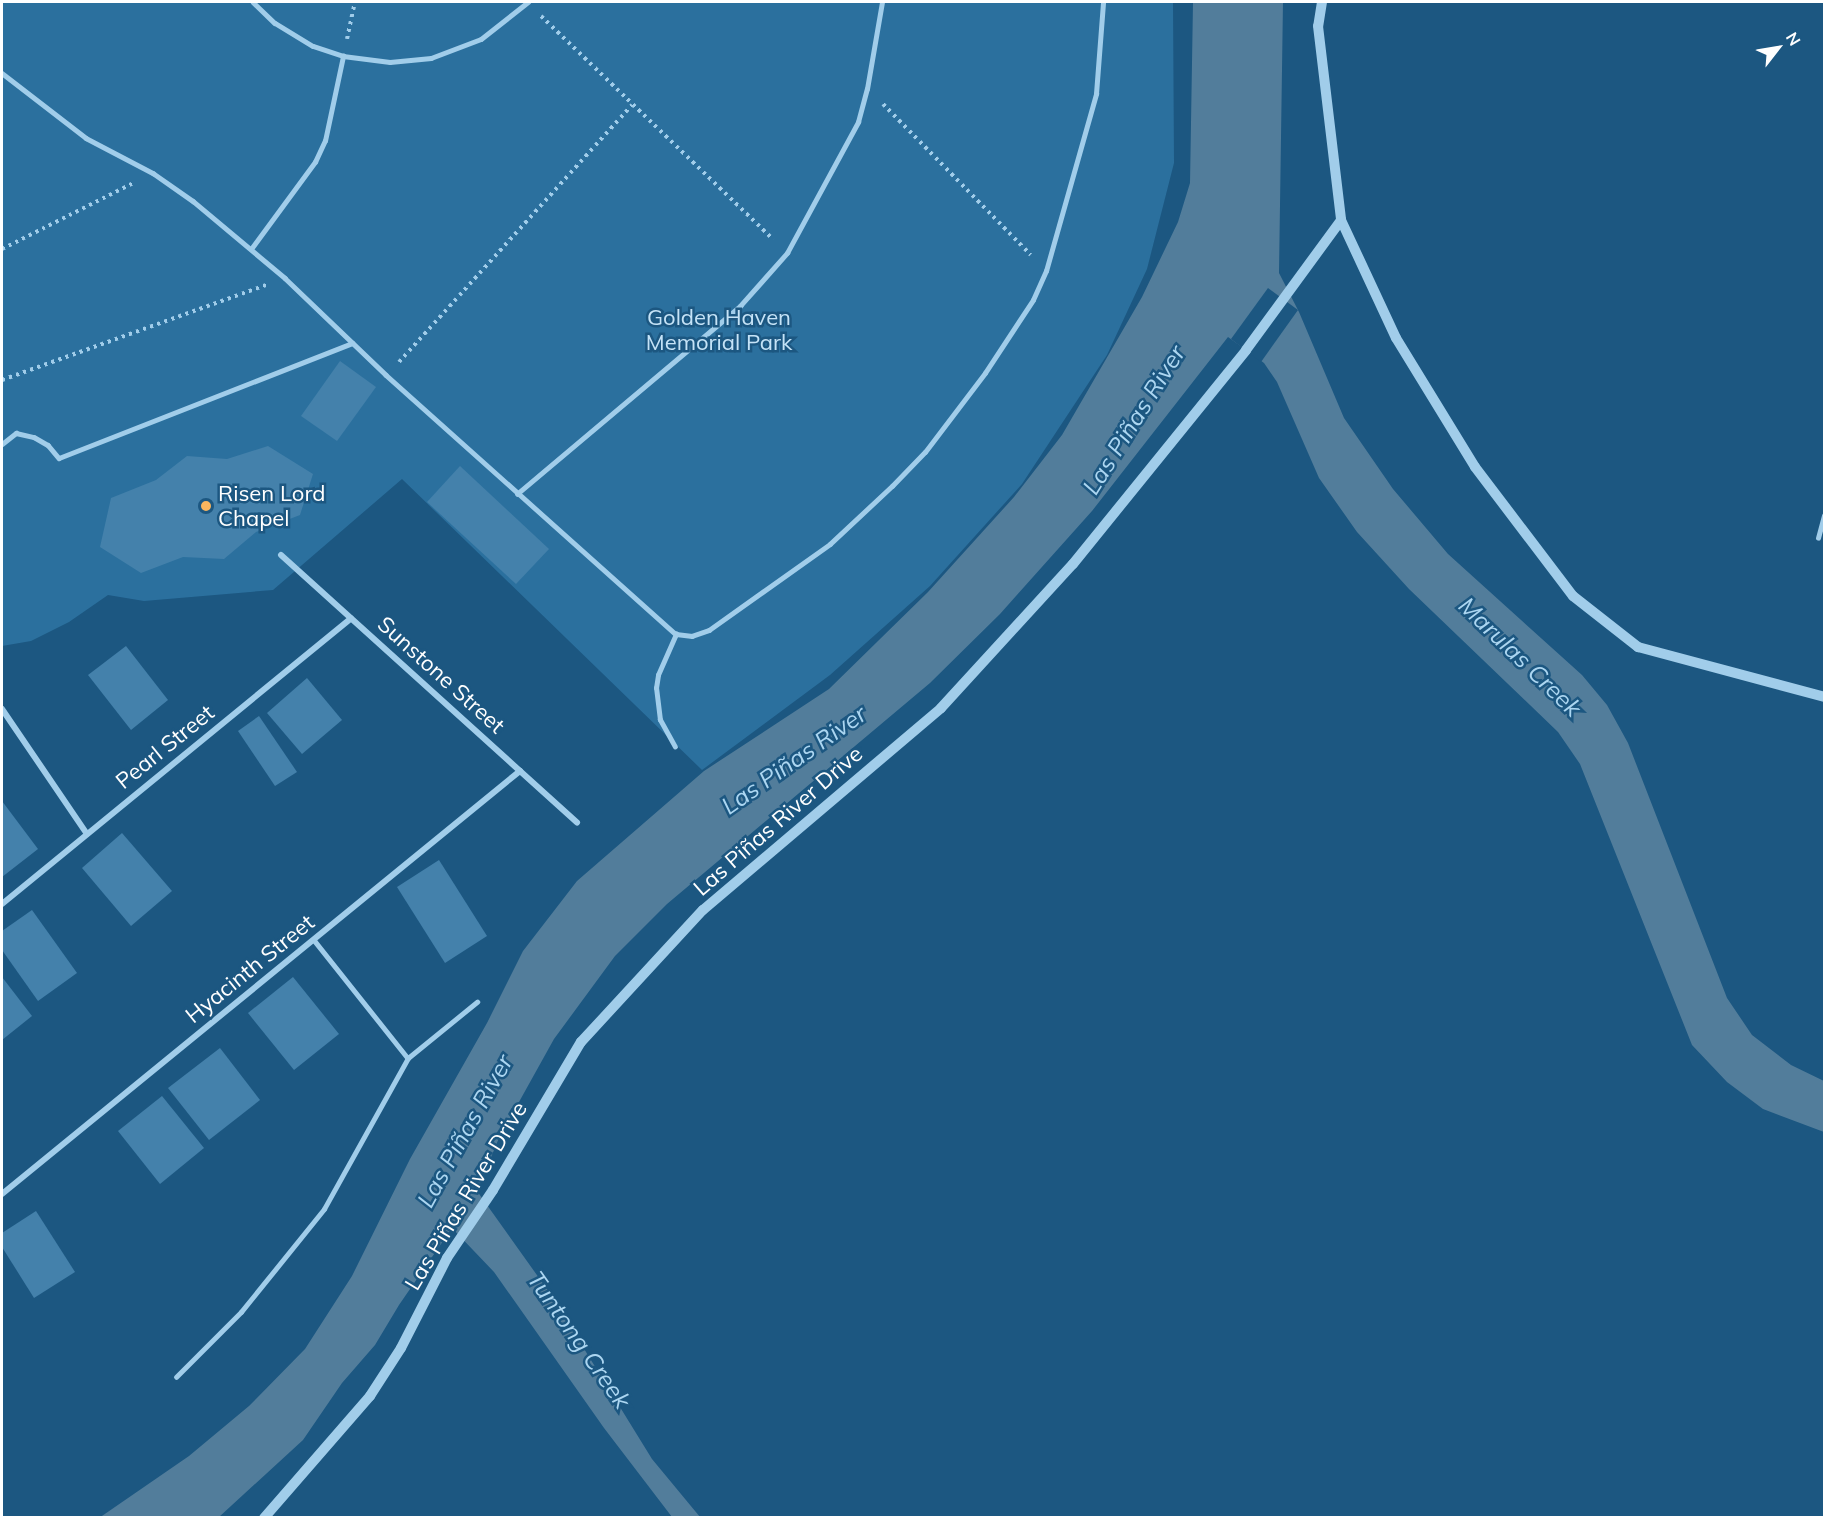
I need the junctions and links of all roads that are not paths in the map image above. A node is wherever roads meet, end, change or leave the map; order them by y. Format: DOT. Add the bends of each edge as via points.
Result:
graph roads {
  1 [pos="253,2"];
  2 [pos="527,2"];
  3 [pos="882,2"];
  4 [pos="1103,2"];
  5 [pos="1322,2"];
  6 [pos="343,56"];
  7 [pos="2,73"];
  8 [pos="1341,220"];
  9 [pos="251,249"];
  10 [pos="352,343"];
  11 [pos="2,444"];
  12 [pos="518,494"];
  13 [pos="1824,516"];
  14 [pos="1818,538"];
  15 [pos="281,555"];
  16 [pos="351,618"];
  17 [pos="676,634"];
  18 [pos="1824,697"];
  19 [pos="2,709"];
  20 [pos="675,747"];
  21 [pos="520,771"];
  22 [pos="577,822"];
  23 [pos="87,834"];
  24 [pos="2,904"];
  25 [pos="314,939"];
  26 [pos="477,1002"];
  27 [pos="408,1058"];
  28 [pos="2,1194"];
  29 [pos="176,1377"];
  30 [pos="264,1518"];
  1 -- 6 [label="lane" via="275,23 313,46"];
  2 -- 6 [label="lane" via="481,39 431,58 390,62"];
  3 -- 12 [label="lane" via="858,122 787,253 740,306"];
  4 -- 17 [label="lane" via="1096,94 1046,271 1033,300 985,373 925,452 830,544 709,630 692,636"];
  5 -- 8 [label="street" via="1318,26"];
  6 -- 9 [label="lane" via="326,141"];
  7 -- 9 [label="lane" via="86,138 153,173 194,201"];
  8 -- 18 [label="street" via="1396,338 1468,457 1573,596 1638,647"];
  8 -- 30 [label="street, Las Piñas River Drive" via="1246,350 1073,564 941,708 704,910 581,1041 493,1190 447,1258 401,1348 370,1396"];
  9 -- 10 [label="lane"];
  10 -- 11 [label="lane" via="59,458 34,437 16,433"];
  10 -- 12 [label="lane"];
  12 -- 17 [label="lane"];
  13 -- 14 [label="lane"];
  15 -- 16 [label="street, Sunstone Street"];
  16 -- 21 [label="street, Sunstone Street"];
  16 -- 23 [label="street, Pearl Street"];
  17 -- 20 [label="lane" via="656,688 660,720"];
  19 -- 23 [label="street"];
  21 -- 22 [label="street, Sunstone Street"];
  21 -- 25 [label="street, Hyacinth Street"];
  23 -- 24 [label="street, Pearl Street"];
  25 -- 27 [label="lane"];
  25 -- 28 [label="street, Hyacinth Street"];
  26 -- 27 [label="lane"];
  27 -- 29 [label="lane" via="324,1209 241,1312"];
}
